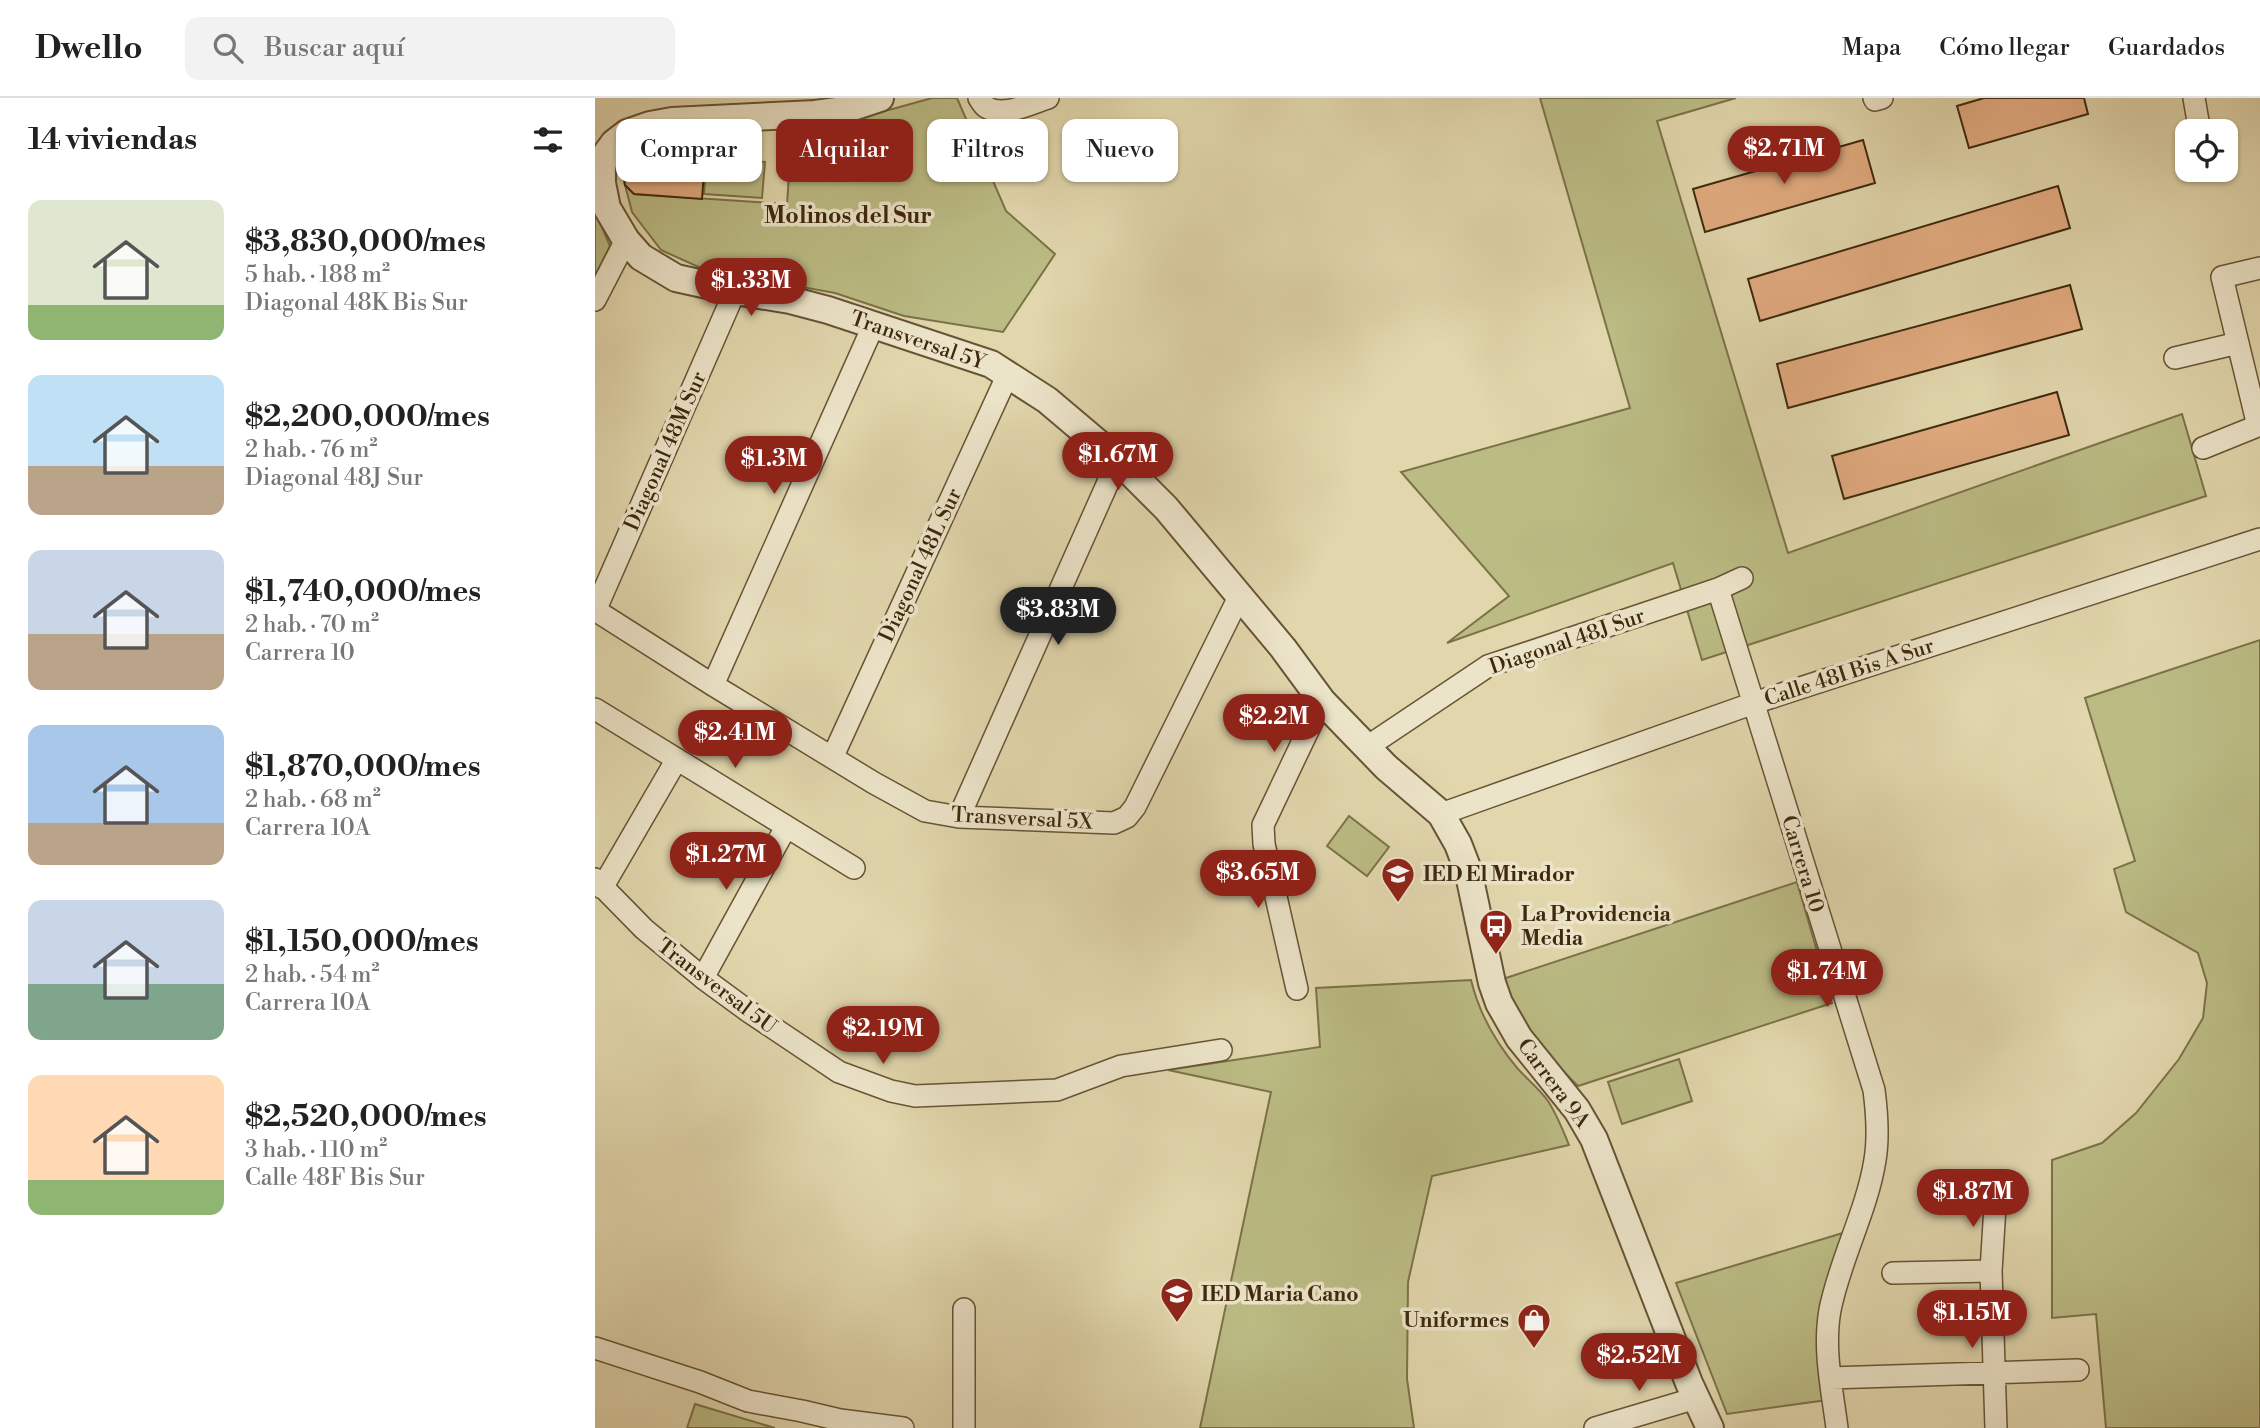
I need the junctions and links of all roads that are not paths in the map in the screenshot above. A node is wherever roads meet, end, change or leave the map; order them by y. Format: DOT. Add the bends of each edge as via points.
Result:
graph roads {
  1 [pos="880,98"];
  2 [pos="979,98"];
  3 [pos="1048,98"];
  4 [pos="2194,98"];
  5 [pos="769,107"];
  6 [pos="2198,119"];
  7 [pos="599,168"];
  8 [pos="626,240"];
  9 [pos="2260,268"];
  10 [pos="735,291"];
  11 [pos="595,300"];
  12 [pos="874,324"];
  13 [pos="2238,343"];
  14 [pos="2175,358"];
  15 [pos="1008,374"];
  16 [pos="2259,425"];
  17 [pos="2203,447"];
  18 [pos="1118,460"];
  19 [pos="2260,539"];
  20 [pos="1742,578"];
  21 [pos="1718,589"];
  22 [pos="1239,597"];
  23 [pos="595,610"];
  24 [pos="713,685"];
  25 [pos="1322,701"];
  26 [pos="1754,703"];
  27 [pos="595,709"];
  28 [pos="1367,747"];
  29 [pos="833,756"];
  30 [pos="677,759"];
  31 [pos="1441,814"];
  32 [pos="959,817"];
  33 [pos="786,827"];
  34 [pos="854,868"];
  35 [pos="599,884"];
  36 [pos="703,978"];
  37 [pos="1297,989"];
  38 [pos="1221,1051"];
  39 [pos="1996,1190"];
  40 [pos="1991,1271"];
  41 [pos="1893,1273"];
  42 [pos="964,1309"];
  43 [pos="595,1348"];
  44 [pos="2078,1370"];
  45 [pos="1993,1374"];
  46 [pos="1830,1378"];
  47 [pos="1696,1398"];
  48 [pos="903,1428"];
  49 [pos="964,1428"];
  50 [pos="1595,1428"];
  51 [pos="1710,1428"];
  52 [pos="1837,1428"];
  53 [pos="1996,1428"];
  1 -- 5 [label="street" via="844,110"];
  2 -- 3 [label="street" via="986,107 999,110"];
  4 -- 6 [label="street"];
  5 -- 7 [label="street" via="650,125 627,133 614,143"];
  7 -- 8 [label="street, Transversal 5Y" via="607,208"];
  8 -- 10 [label="street, Transversal 5Y" via="641,257 676,278"];
  8 -- 11 [label="street"];
  9 -- 13 [label="street" via="2222,277"];
  10 -- 12 [label="street, Transversal 5Y" via="790,300"];
  10 -- 23 [label="street, Diagonal 48M Sur"];
  12 -- 15 [label="street, Transversal 5Y" via="991,363"];
  12 -- 24 [label="street"];
  13 -- 14 [label="street"];
  13 -- 16 [label="street"];
  15 -- 18 [label="street, Transversal 5Y" via="1047,400"];
  15 -- 29 [label="street, Diagonal 48L Sur"];
  16 -- 17 [label="street"];
  18 -- 22 [label="street, Transversal 5Y" via="1166,508"];
  18 -- 32 [label="street"];
  19 -- 26 [label="street, Calle 48I Bis A Sur"];
  20 -- 21 [label="street, Diagonal 48J Sur"];
  21 -- 26 [label="street, Carrera 10"];
  21 -- 28 [label="street, Diagonal 48J Sur" via="1488,666"];
  22 -- 25 [label="street, Transversal 5Y"];
  22 -- 32 [label="street, Transversal 5X" via="1127,817 1114,823"];
  23 -- 24 [label="street, Transversal 5X"];
  24 -- 29 [label="street, Transversal 5X"];
  25 -- 28 [label="street, Transversal 5Y"];
  25 -- 37 [label="street" via="1263,825"];
  26 -- 31 [label="street, Calle 48I Bis A Sur"];
  26 -- 46 [label="street, Carrera 10" via="1860,1039 1877,1113 1875,1161 1829,1313"];
  27 -- 30 [label="street"];
  28 -- 31 [label="street, Transversal 5Y"];
  29 -- 32 [label="street, Transversal 5X" via="925,811"];
  30 -- 33 [label="street"];
  30 -- 35 [label="street"];
  31 -- 47 [label="street, Carrera 9A" via="1468,870 1499,1003 1519,1038 1577,1110 1594,1139"];
  33 -- 34 [label="street"];
  33 -- 36 [label="street"];
  35 -- 36 [label="street, Transversal 5U"];
  36 -- 38 [label="street, Transversal 5U" via="839,1072 915,1096 1057,1090 1121,1066"];
  39 -- 40 [label="street"];
  40 -- 41 [label="street"];
  40 -- 45 [label="street"];
  42 -- 49 [label="street"];
  43 -- 48 [label="street" via="748,1401"];
  44 -- 45 [label="street"];
  45 -- 46 [label="street"];
  45 -- 53 [label="street"];
  46 -- 52 [label="street, Carrera 10"];
  47 -- 50 [label="street"];
  47 -- 51 [label="street, Carrera 9A"];
}
